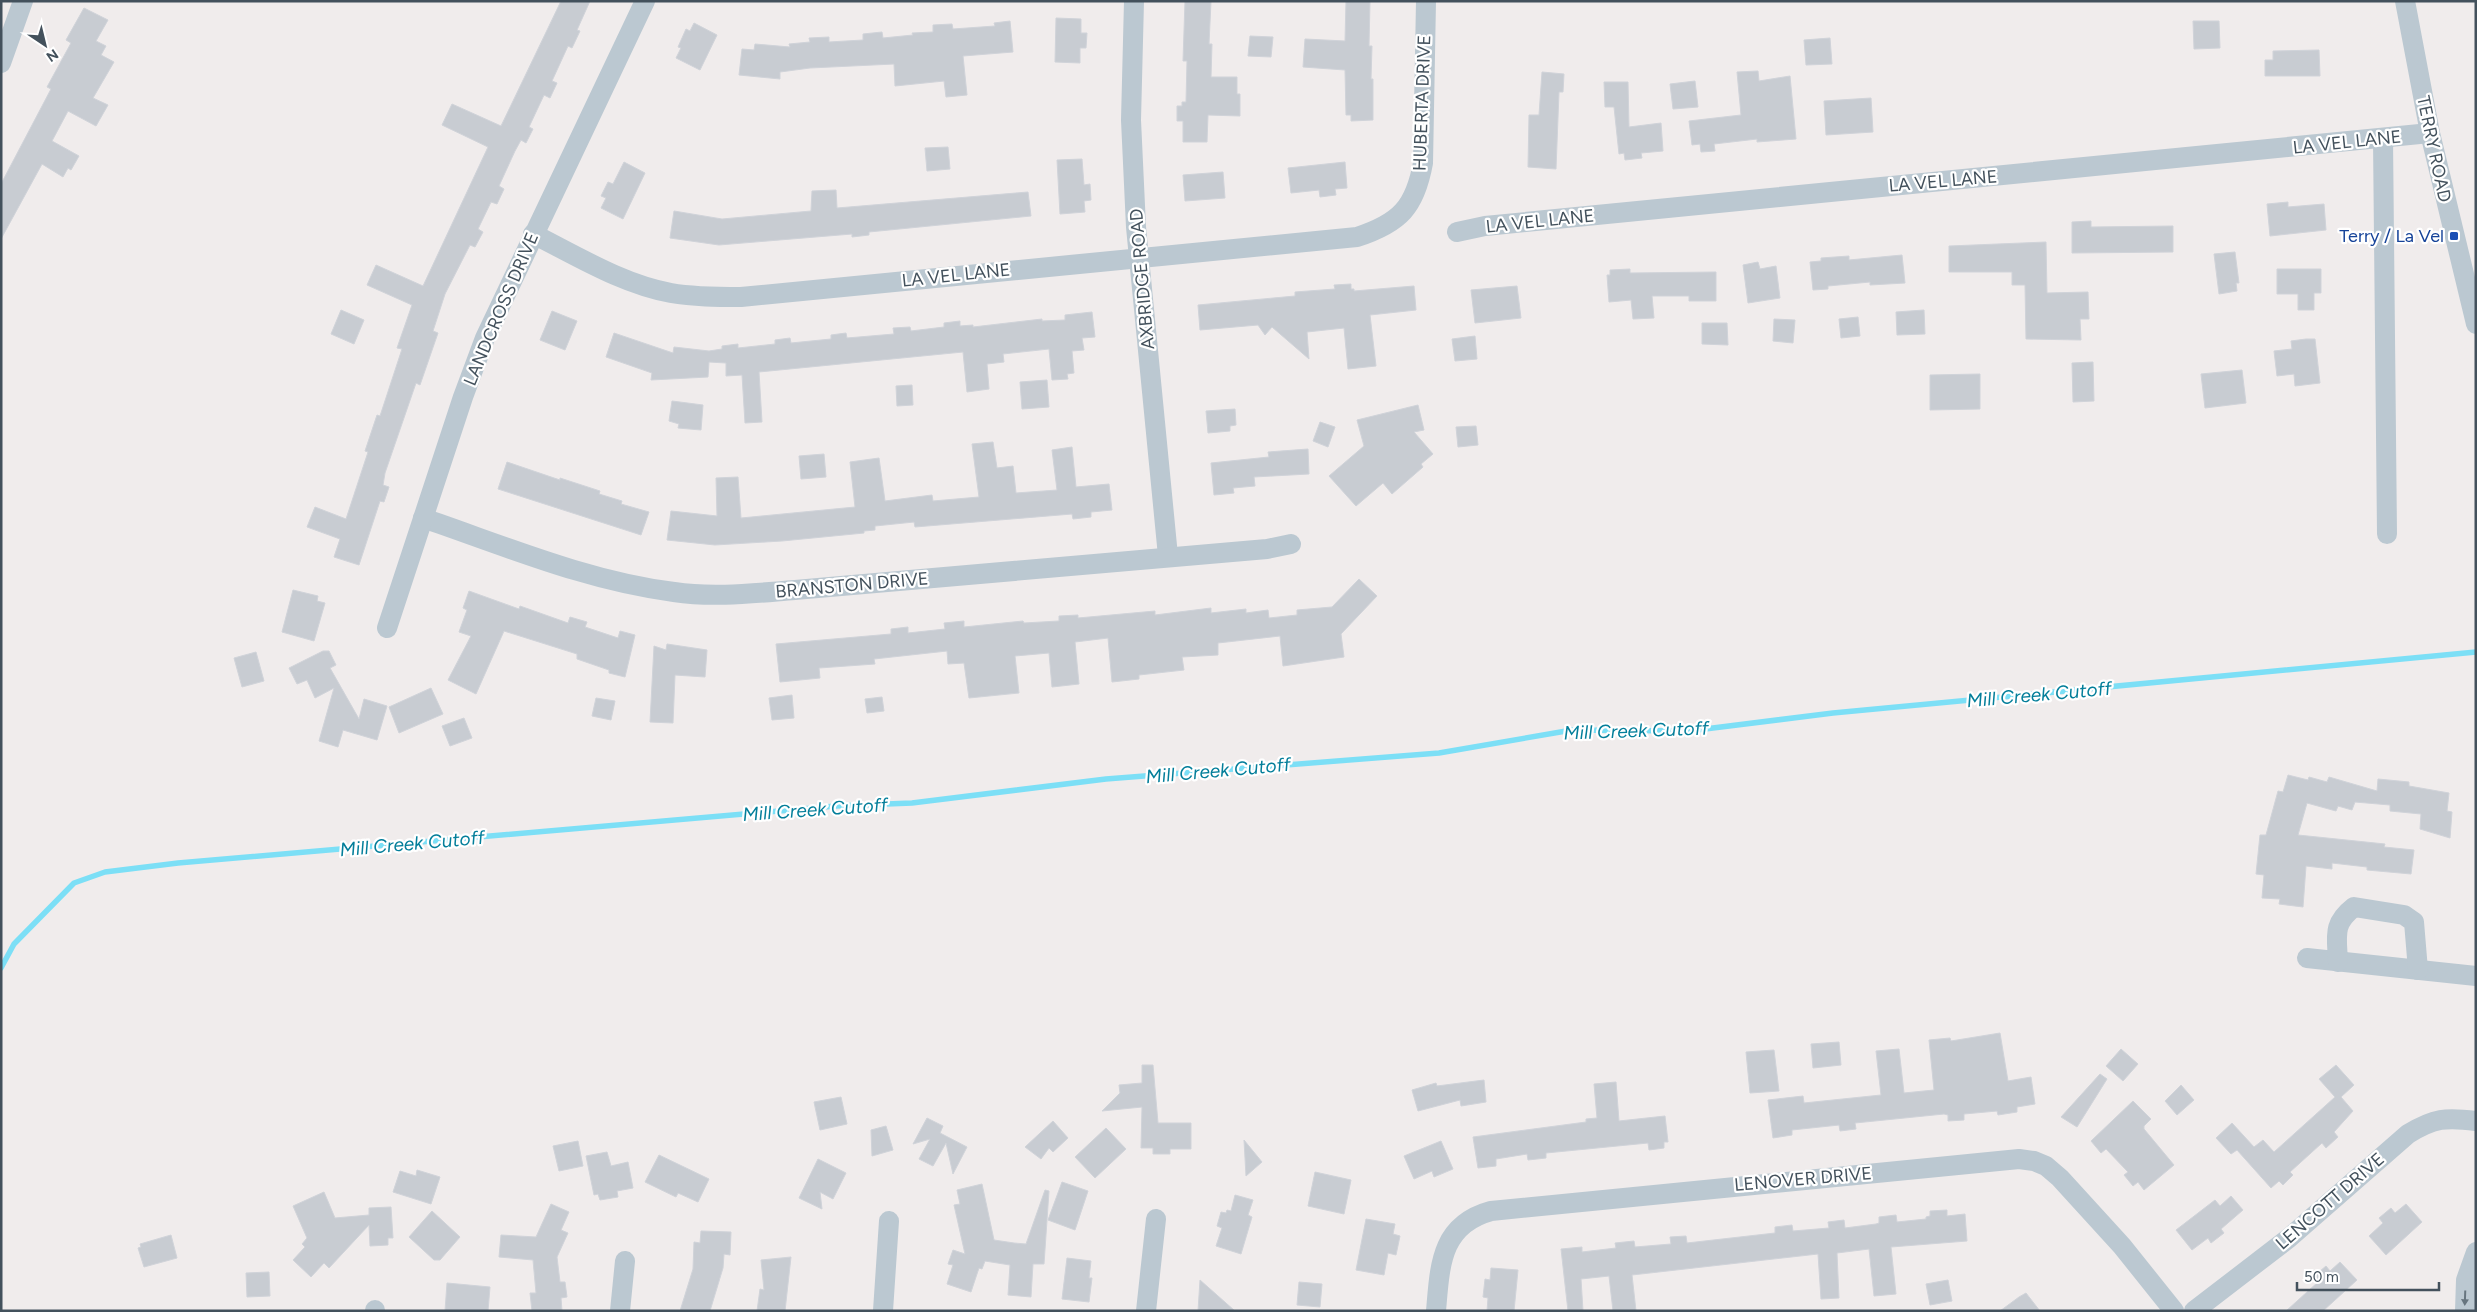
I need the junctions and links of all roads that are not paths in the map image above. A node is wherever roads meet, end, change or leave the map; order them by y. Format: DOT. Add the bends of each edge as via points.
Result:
graph roads {
  1 [pos="23,1"];
  2 [pos="645,1"];
  3 [pos="1134,1"];
  4 [pos="1426,1"];
  5 [pos="2405,1"];
  6 [pos="1,63"];
  7 [pos="2430,133"];
  8 [pos="2383,139"];
  9 [pos="1389,224"];
  10 [pos="1457,232"];
  11 [pos="532,234"];
  12 [pos="1139,258"];
  13 [pos="2476,324"];
  14 [pos="423,518"];
  15 [pos="2387,534"];
  16 [pos="1291,544"];
  17 [pos="1168,556"];
  18 [pos="386,628"];
  19 [pos="2307,958"];
  20 [pos="2338,962"];
  21 [pos="2418,970"];
  22 [pos="2476,976"];
  23 [pos="2476,1121"];
  24 [pos="1156,1219"];
  25 [pos="889,1221"];
  26 [pos="2476,1252"];
  27 [pos="626,1261"];
  28 [pos="620,1311"];
  29 [pos="883,1311"];
  30 [pos="1146,1311"];
  31 [pos="1436,1311"];
  32 [pos="2174,1311"];
  33 [pos="2194,1311"];
  34 [pos="2465,1311"];
  1 -- 6 [label="street"];
  2 -- 11 [label="street, LANDCROSS DRIVE"];
  3 -- 12 [label="street, AXBRIDGE ROAD" via="1131,120"];
  4 -- 9 [label="street, HUBERTA DRIVE" via="1423,163 1410,205"];
  5 -- 7 [label="street, TERRY ROAD"];
  7 -- 8 [label="street, LA VEL LANE"];
  7 -- 13 [label="street, TERRY ROAD"];
  8 -- 10 [label="street, LA VEL LANE" via="1485,226"];
  8 -- 15 [label="street"];
  9 -- 12 [label="street, LA VEL LANE" via="1357,237"];
  11 -- 12 [label="street, LA VEL LANE" via="650,288 697,296 741,297"];
  11 -- 14 [label="street, LANDCROSS DRIVE" via="485,338"];
  12 -- 17 [label="street, AXBRIDGE ROAD"];
  14 -- 17 [label="street, BRANSTON DRIVE" via="620,584 675,593 717,595 795,590"];
  14 -- 18 [label="street, LANDCROSS DRIVE"];
  16 -- 17 [label="street, BRANSTON DRIVE" via="1267,549"];
  19 -- 20 [label="street"];
  20 -- 21 [label="street"];
  20 -- 21 [label="street" via="2336,926 2354,907 2404,915 2414,922"];
  21 -- 22 [label="street"];
  23 -- 33 [label="street, LENCOTT DRIVE" via="2444,1118 2426,1123 2408,1134 2289,1238"];
  24 -- 30 [label="street"];
  25 -- 29 [label="street"];
  26 -- 34 [label="street, one-way" via="2466,1280"];
  27 -- 28 [label="street"];
  31 -- 32 [label="street, LENOVER DRIVE" via="1440,1266 1453,1234 1464,1222 1491,1211 2019,1159 2046,1166 2060,1178 2122,1246"];
}
